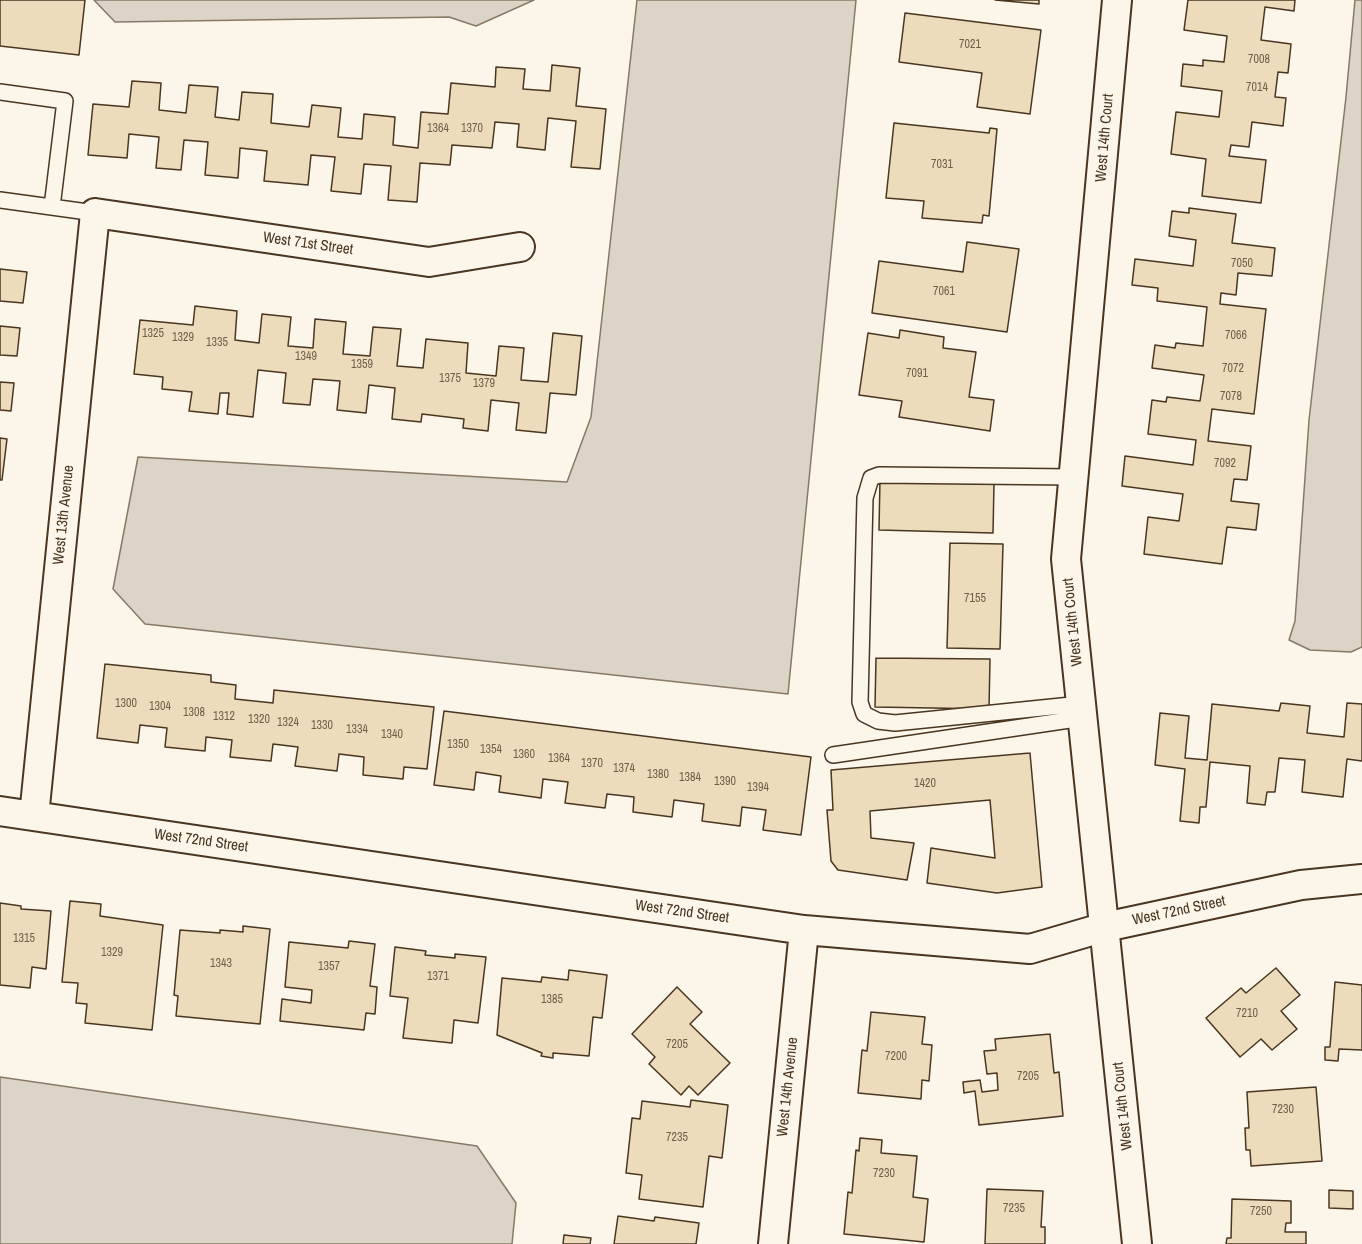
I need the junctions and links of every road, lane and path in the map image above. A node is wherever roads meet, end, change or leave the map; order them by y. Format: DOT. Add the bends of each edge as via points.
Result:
graph roads {
  1 [pos="1117,0"];
  2 [pos="0,92"];
  3 [pos="0,200"];
  4 [pos="52,207"];
  5 [pos="95,213"];
  6 [pos="520,247"];
  7 [pos="1073,477"];
  8 [pos="1082,711"];
  9 [pos="833,755"];
  10 [pos="0,811"];
  11 [pos="34,816"];
  12 [pos="1362,879"];
  13 [pos="1105,927"];
  14 [pos="804,930"];
  15 [pos="773,1244"];
  16 [pos="1137,1244"];
  1 -- 7 [label="street, West 14th Court"];
  2 -- 4 [label="lane" via="65,101"];
  3 -- 4 [label="lane"];
  4 -- 5 [label="lane"];
  5 -- 6 [label="street, West 71st Street" via="429,262"];
  5 -- 11 [label="street, West 13th Avenue"];
  7 -- 8 [label="street, West 14th Court" via="1066,559"];
  7 -- 8 [label="lane" via="871,478 865,498 860,702 864,714 896,723"];
  8 -- 9 [label="lane"];
  8 -- 13 [label="street, West 14th Court"];
  10 -- 11 [label="street, West 72nd Street"];
  11 -- 14 [label="street, West 72nd Street"];
  12 -- 13 [label="street, West 72nd Street" via="1301,885"];
  13 -- 14 [label="street, West 72nd Street" via="1030,949"];
  13 -- 16 [label="street, West 14th Court"];
  14 -- 15 [label="street, West 14th Avenue"];
}
